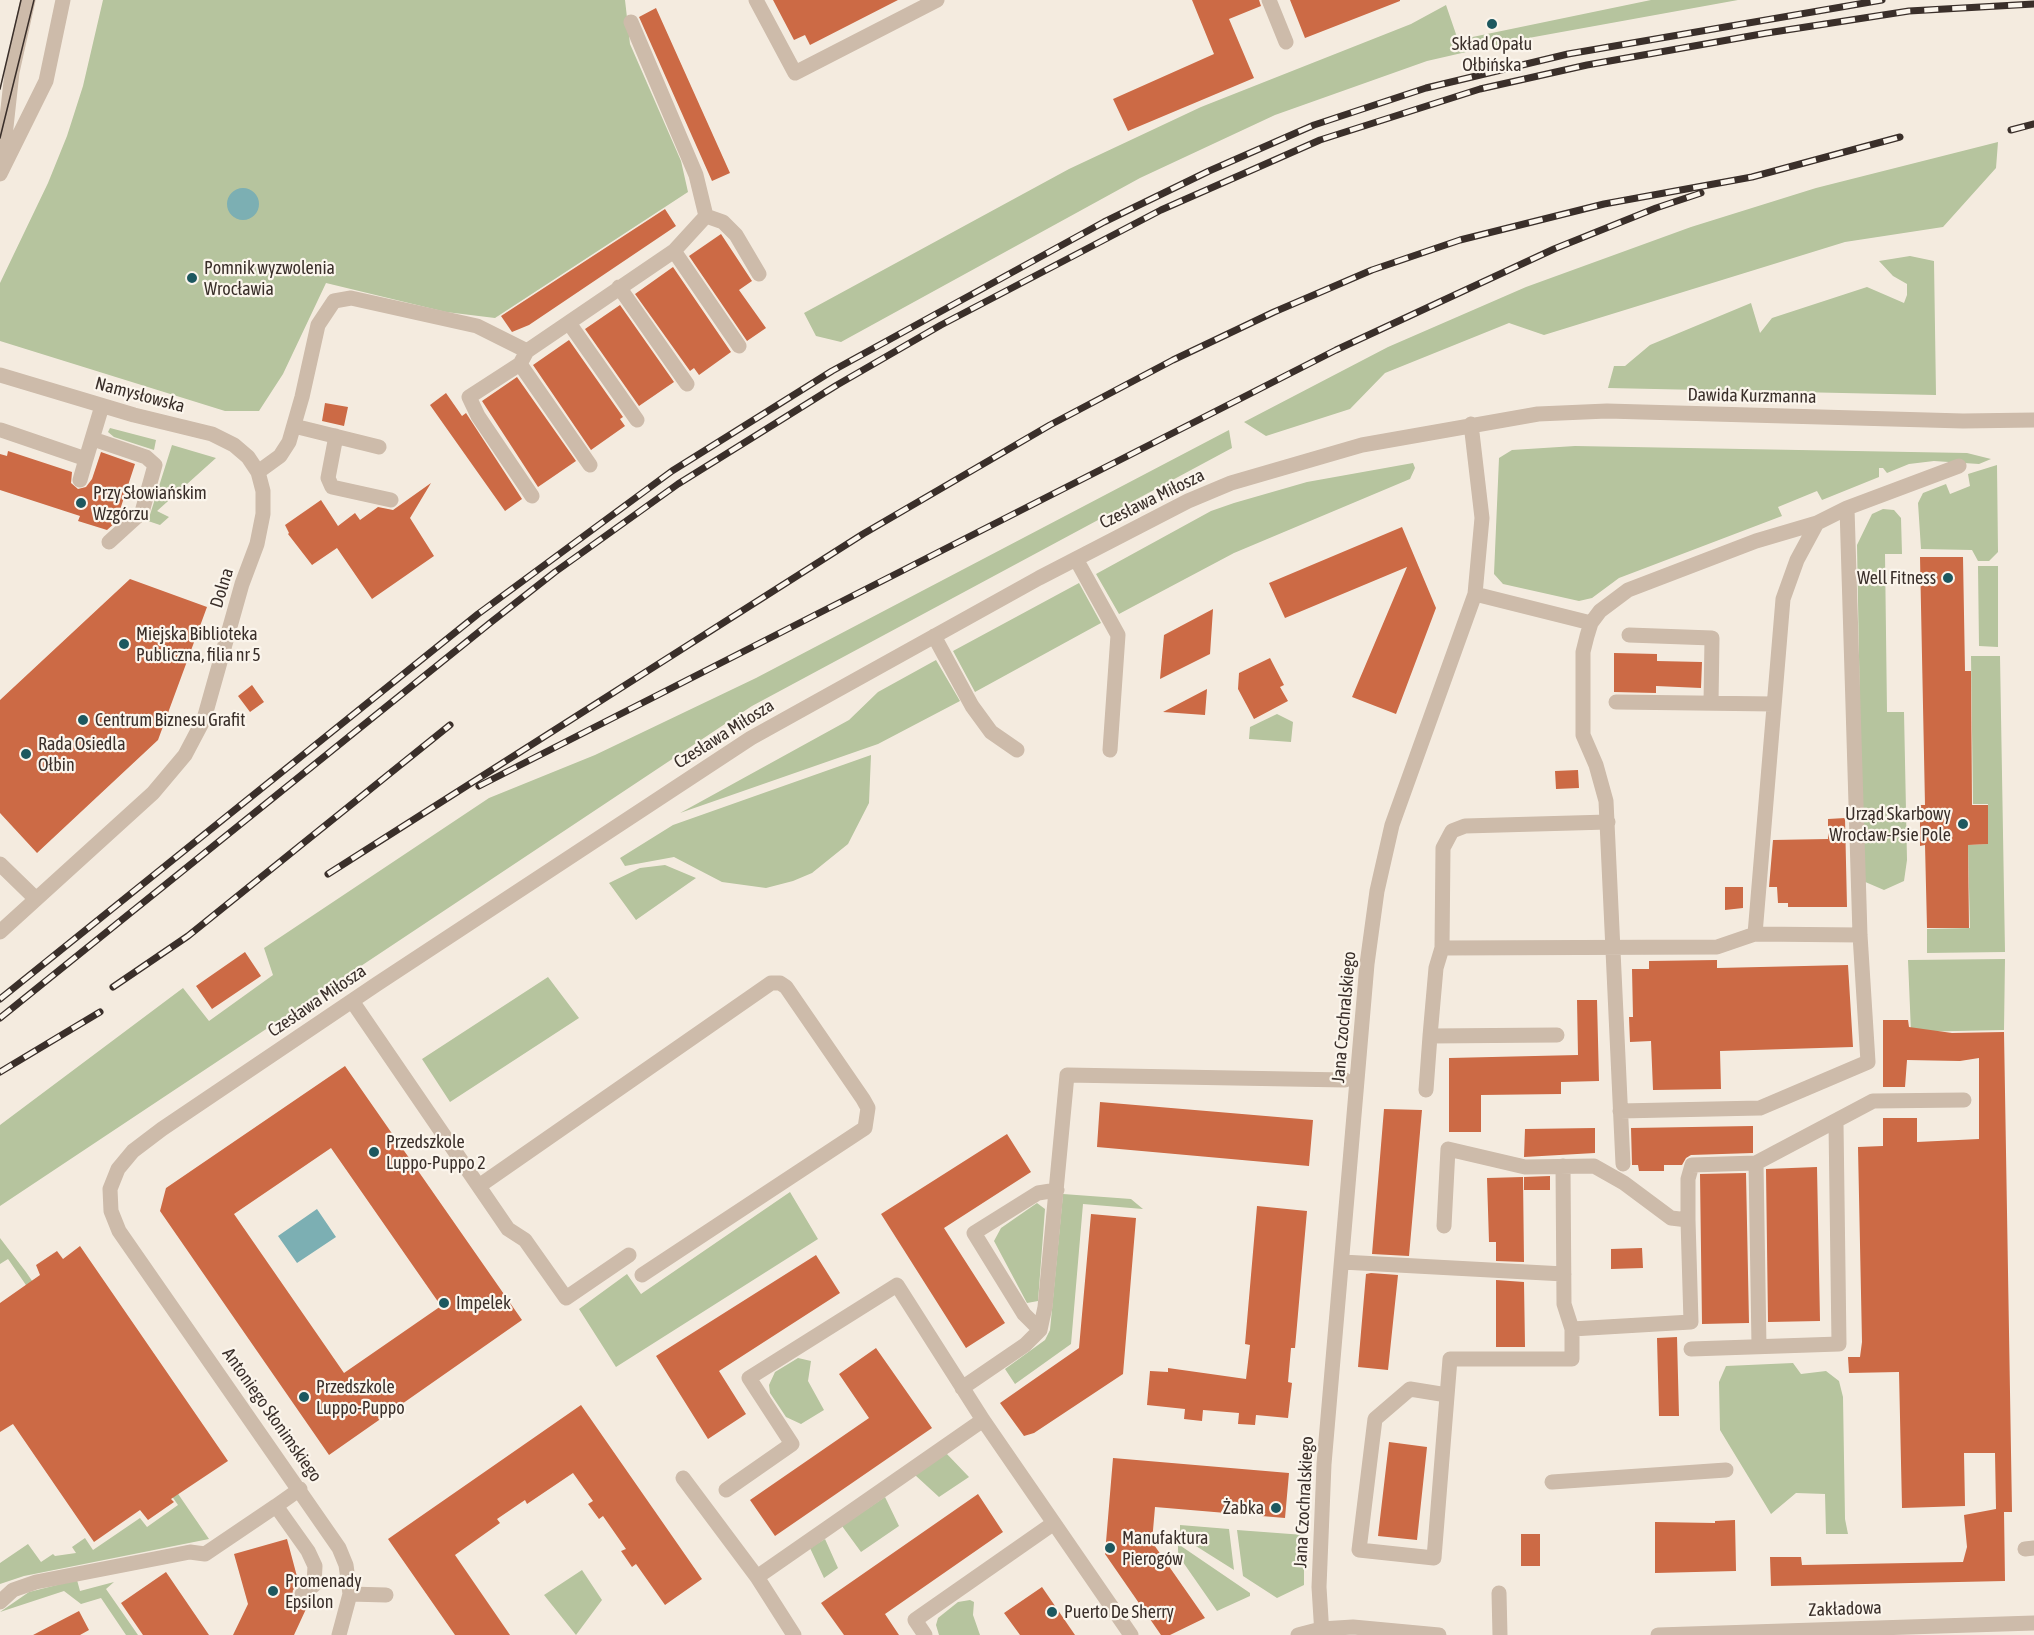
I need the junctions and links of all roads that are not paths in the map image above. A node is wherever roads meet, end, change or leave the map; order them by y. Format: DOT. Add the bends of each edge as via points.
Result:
graph roads {
  1 [pos="28,0"];
  2 [pos="63,0"];
  3 [pos="756,0"];
  4 [pos="937,0"];
  5 [pos="1269,0"];
  6 [pos="631,22"];
  7 [pos="1286,42"];
  8 [pos="12,72"];
  9 [pos="0,90"];
  10 [pos="0,173"];
  11 [pos="706,216"];
  12 [pos="674,251"];
  13 [pos="759,274"];
  14 [pos="619,287"];
  15 [pos="568,322"];
  16 [pos="739,346"];
  17 [pos="523,358"];
  18 [pos="0,375"];
  19 [pos="687,384"];
  20 [pos="102,406"];
  21 [pos="636,420"];
  22 [pos="2034,420"];
  23 [pos="1471,424"];
  24 [pos="294,426"];
  25 [pos="1,430"];
  26 [pos="336,436"];
  27 [pos="93,439"];
  28 [pos="379,447"];
  29 [pos="86,459"];
  30 [pos="590,465"];
  31 [pos="1959,466"];
  32 [pos="258,472"];
  33 [pos="80,480"];
  34 [pos="532,496"];
  35 [pos="391,500"];
  36 [pos="1847,508"];
  37 [pos="1816,523"];
  38 [pos="109,542"];
  39 [pos="1076,559"];
  40 [pos="1475,594"];
  41 [pos="1591,623"];
  42 [pos="1629,635"];
  43 [pos="934,636"];
  44 [pos="1616,702"];
  45 [pos="1711,703"];
  46 [pos="1774,704"];
  47 [pos="1017,750"];
  48 [pos="1110,750"];
  49 [pos="1608,822"];
  50 [pos="0,864"];
  51 [pos="34,898"];
  52 [pos="0,931"];
  53 [pos="1755,934"];
  54 [pos="1860,935"];
  55 [pos="1613,947"];
  56 [pos="1442,948"];
  57 [pos="352,1001"];
  58 [pos="1557,1035"];
  59 [pos="1430,1036"];
  60 [pos="1345,1080"];
  61 [pos="1426,1090"];
  62 [pos="1964,1100"];
  63 [pos="1620,1111"];
  64 [pos="1836,1123"];
  65 [pos="1756,1163"];
  66 [pos="1623,1164"];
  67 [pos="1563,1166"];
  68 [pos="479,1186"];
  69 [pos="1057,1190"];
  70 [pos="1688,1220"];
  71 [pos="1444,1226"];
  72 [pos="119,1231"];
  73 [pos="629,1255"];
  74 [pos="1342,1262"];
  75 [pos="1564,1274"];
  76 [pos="642,1275"];
  77 [pos="1572,1329"];
  78 [pos="1040,1330"];
  79 [pos="1759,1346"];
  80 [pos="1691,1349"];
  81 [pos="962,1388"];
  82 [pos="1447,1395"];
  83 [pos="983,1420"];
  84 [pos="1726,1470"];
  85 [pos="683,1478"];
  86 [pos="1552,1482"];
  87 [pos="300,1489"];
  88 [pos="726,1490"];
  89 [pos="276,1506"];
  90 [pos="1054,1523"];
  91 [pos="757,1577"];
  92 [pos="7,1590"];
  93 [pos="1499,1593"];
  94 [pos="302,1594"];
  95 [pos="350,1594"];
  96 [pos="386,1595"];
  97 [pos="0,1602"];
  98 [pos="2034,1623"];
  99 [pos="1975,1630"];
  100 [pos="1904,1631"];
  101 [pos="1321,1632"];
  102 [pos="1840,1632"];
  103 [pos="339,1635"];
  104 [pos="794,1635"];
  105 [pos="925,1635"];
  106 [pos="1131,1635"];
  107 [pos="1298,1635"];
  108 [pos="1439,1635"];
  109 [pos="1500,1635"];
  110 [pos="1658,1635"];
  1 -- 8 [label="street"];
  2 -- 10 [label="street" via="46,81"];
  3 -- 4 [label="street" via="795,73"];
  5 -- 7 [label="street"];
  6 -- 11 [label="street" via="696,175"];
  8 -- 9 [label="street"];
  8 -- 10 [label="street"];
  11 -- 12 [label="street"];
  11 -- 13 [label="street" via="723,222 736,235"];
  12 -- 14 [label="street"];
  12 -- 16 [label="street"];
  14 -- 15 [label="street"];
  14 -- 19 [label="street"];
  15 -- 17 [label="street"];
  15 -- 21 [label="street"];
  17 -- 24 [label="street" via="477,326 351,298 334,301 318,325"];
  17 -- 30 [label="street"];
  17 -- 34 [label="street" via="469,397"];
  18 -- 20 [label="street, Namysłowska"];
  20 -- 27 [label="street"];
  20 -- 32 [label="street, Namysłowska" via="212,434 234,445"];
  22 -- 23 [label="street, Dawida Kurzmanna" via="1607,411 1538,414"];
  23 -- 39 [label="street, Czesława Miłosza" via="1362,445 1242,479 1188,501"];
  23 -- 40 [label="street, Jana Czochralskiego" via="1482,518"];
  24 -- 26 [label="street"];
  24 -- 32 [label="street" via="280,456"];
  25 -- 29 [label="street"];
  26 -- 28 [label="street"];
  26 -- 35 [label="street" via="327,478 332,487"];
  27 -- 29 [label="street"];
  27 -- 38 [label="street" via="146,457 155,465 142,512"];
  29 -- 33 [label="street"];
  31 -- 36 [label="street"];
  32 -- 51 [label="street, Dolna" via="263,513 257,544 204,719 185,755 153,793"];
  36 -- 37 [label="street"];
  36 -- 54 [label="street"];
  37 -- 41 [label="street" via="1756,541 1628,590"];
  37 -- 46 [label="street" via="1783,599"];
  39 -- 43 [label="street, Czesława Miłosza"];
  39 -- 48 [label="street" via="1118,635"];
  40 -- 41 [label="street"];
  40 -- 74 [label="street, Jana Czochralskiego" via="1392,825 1377,891 1367,964"];
  41 -- 49 [label="street" via="1583,652 1583,735 1603,788"];
  42 -- 45 [label="street" via="1712,638"];
  43 -- 47 [label="street" via="972,706 991,732"];
  43 -- 57 [label="street, Czesława Miłosza" via="751,738"];
  44 -- 45 [label="street"];
  45 -- 46 [label="street"];
  46 -- 53 [label="street"];
  49 -- 55 [label="street"];
  49 -- 56 [label="street" via="1465,826 1452,831 1443,848"];
  50 -- 51 [label="street"];
  51 -- 52 [label="street, Dolna"];
  53 -- 54 [label="street"];
  53 -- 55 [label="street" via="1717,947"];
  54 -- 63 [label="street" via="1868,1062 1760,1107"];
  55 -- 56 [label="street"];
  55 -- 63 [label="street"];
  56 -- 59 [label="street" via="1436,968"];
  57 -- 68 [label="street"];
  57 -- 72 [label="street, Czesława Miłosza" via="133,1150 118,1169 110,1189 111,1211"];
  58 -- 59 [label="street"];
  59 -- 61 [label="street"];
  60 -- 69 [label="street" via="1067,1075"];
  62 -- 64 [label="street" via="1873,1101"];
  63 -- 66 [label="street"];
  64 -- 65 [label="street"];
  64 -- 79 [label="street" via="1839,1344"];
  65 -- 70 [label="street" via="1692,1165"];
  65 -- 79 [label="street"];
  67 -- 70 [label="street" via="1594,1166 1671,1218"];
  67 -- 71 [label="street" via="1525,1167 1448,1149"];
  67 -- 75 [label="street"];
  68 -- 73 [label="street" via="508,1229 525,1240 566,1298"];
  68 -- 76 [label="street" via="771,982 780,983 863,1099 868,1108 865,1128"];
  69 -- 78 [label="street"];
  69 -- 78 [label="street" via="1038,1193 974,1233 1024,1314"];
  70 -- 77 [label="street" via="1691,1322"];
  72 -- 87 [label="street, Antoniego Słonimskiego"];
  74 -- 75 [label="street"];
  74 -- 101 [label="street, Jana Czochralskiego" via="1324,1473"];
  75 -- 77 [label="street" via="1564,1304"];
  77 -- 82 [label="street" via="1572,1359 1450,1359"];
  78 -- 81 [label="street" via="1025,1345"];
  79 -- 80 [label="street"];
  81 -- 83 [label="street"];
  81 -- 88 [label="street" via="897,1285 749,1378 792,1444"];
  82 -- 82 [label="street" via="1410,1389 1375,1419 1359,1550 1434,1558"];
  83 -- 90 [label="street"];
  83 -- 91 [label="street"];
  84 -- 86 [label="street"];
  85 -- 91 [label="street"];
  87 -- 89 [label="street"];
  87 -- 95 [label="street, Antoniego Słonimskiego" via="339,1548"];
  89 -- 92 [label="street" via="205,1554 190,1552 153,1558"];
  89 -- 94 [label="street" via="315,1566 314,1584"];
  90 -- 105 [label="street" via="915,1620"];
  90 -- 106 [label="street"];
  91 -- 104 [label="street"];
  92 -- 97 [label="street"];
  93 -- 109 [label="street"];
  95 -- 96 [label="street"];
  95 -- 103 [label="street, Antoniego Słonimskiego"];
  98 -- 99 [label="street, Zakładowa"];
  99 -- 100 [label="street, Zakładowa"];
  100 -- 102 [label="street, Zakładowa"];
  101 -- 107 [label="street"];
  101 -- 108 [label="street" via="1353,1627"];
  102 -- 110 [label="street, Zakładowa"];
}
